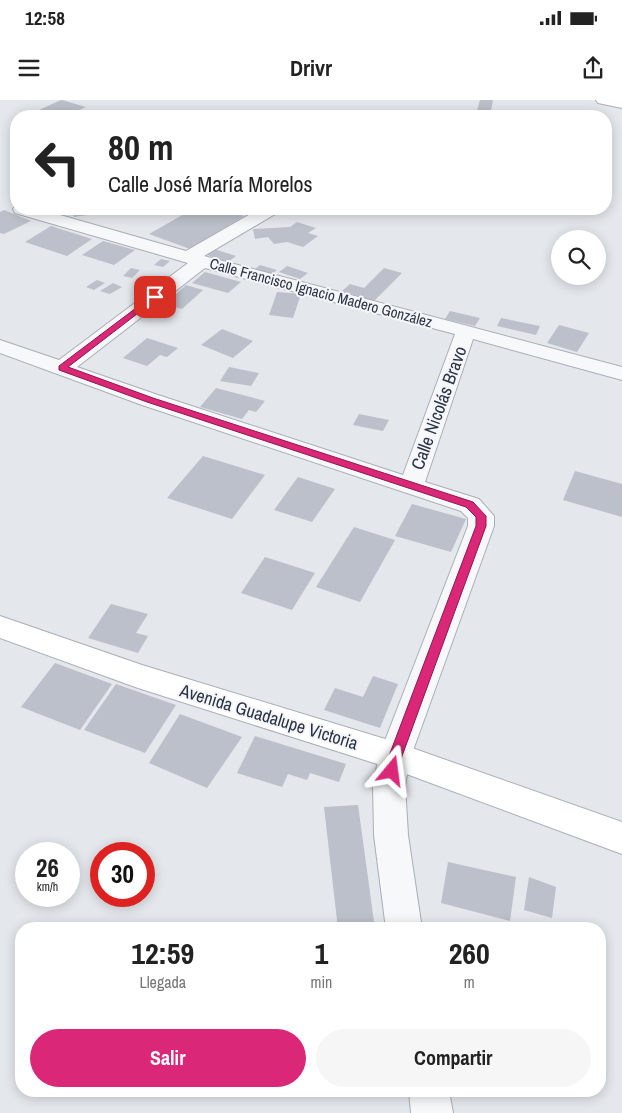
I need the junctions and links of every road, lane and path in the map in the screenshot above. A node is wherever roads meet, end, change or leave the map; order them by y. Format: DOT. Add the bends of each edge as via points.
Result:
graph roads {
  1 [pos="603,100"];
  2 [pos="622,104"];
  3 [pos="42,215"];
  4 [pos="262,215"];
  5 [pos="195,260"];
  6 [pos="466,331"];
  7 [pos="0,346"];
  8 [pos="62,368"];
  9 [pos="622,374"];
  10 [pos="411,486"];
  11 [pos="0,627"];
  12 [pos="395,756"];
  13 [pos="622,838"];
  14 [pos="403,922"];
  15 [pos="429,1097"];
  16 [pos="432,1113"];
  1 -- 2 [label="street"];
  3 -- 5 [label="street, Calle Francisco Ignacio Madero González"];
  4 -- 5 [label="street"];
  5 -- 6 [label="street, Calle Francisco Ignacio Madero González"];
  5 -- 8 [label="street"];
  6 -- 9 [label="street, Calle Francisco Ignacio Madero González"];
  6 -- 10 [label="street, Calle Nicolás Bravo"];
  7 -- 8 [label="street"];
  8 -- 10 [label="street"];
  10 -- 12 [label="street" via="470,504 481,516 481,526"];
  11 -- 12 [label="street, Avenida Guadalupe Victoria" via="138,676"];
  12 -- 13 [label="street, Avenida Guadalupe Victoria"];
  12 -- 14 [label="street" via="389,785 390,835"];
  15 -- 16 [label="street"];
}
